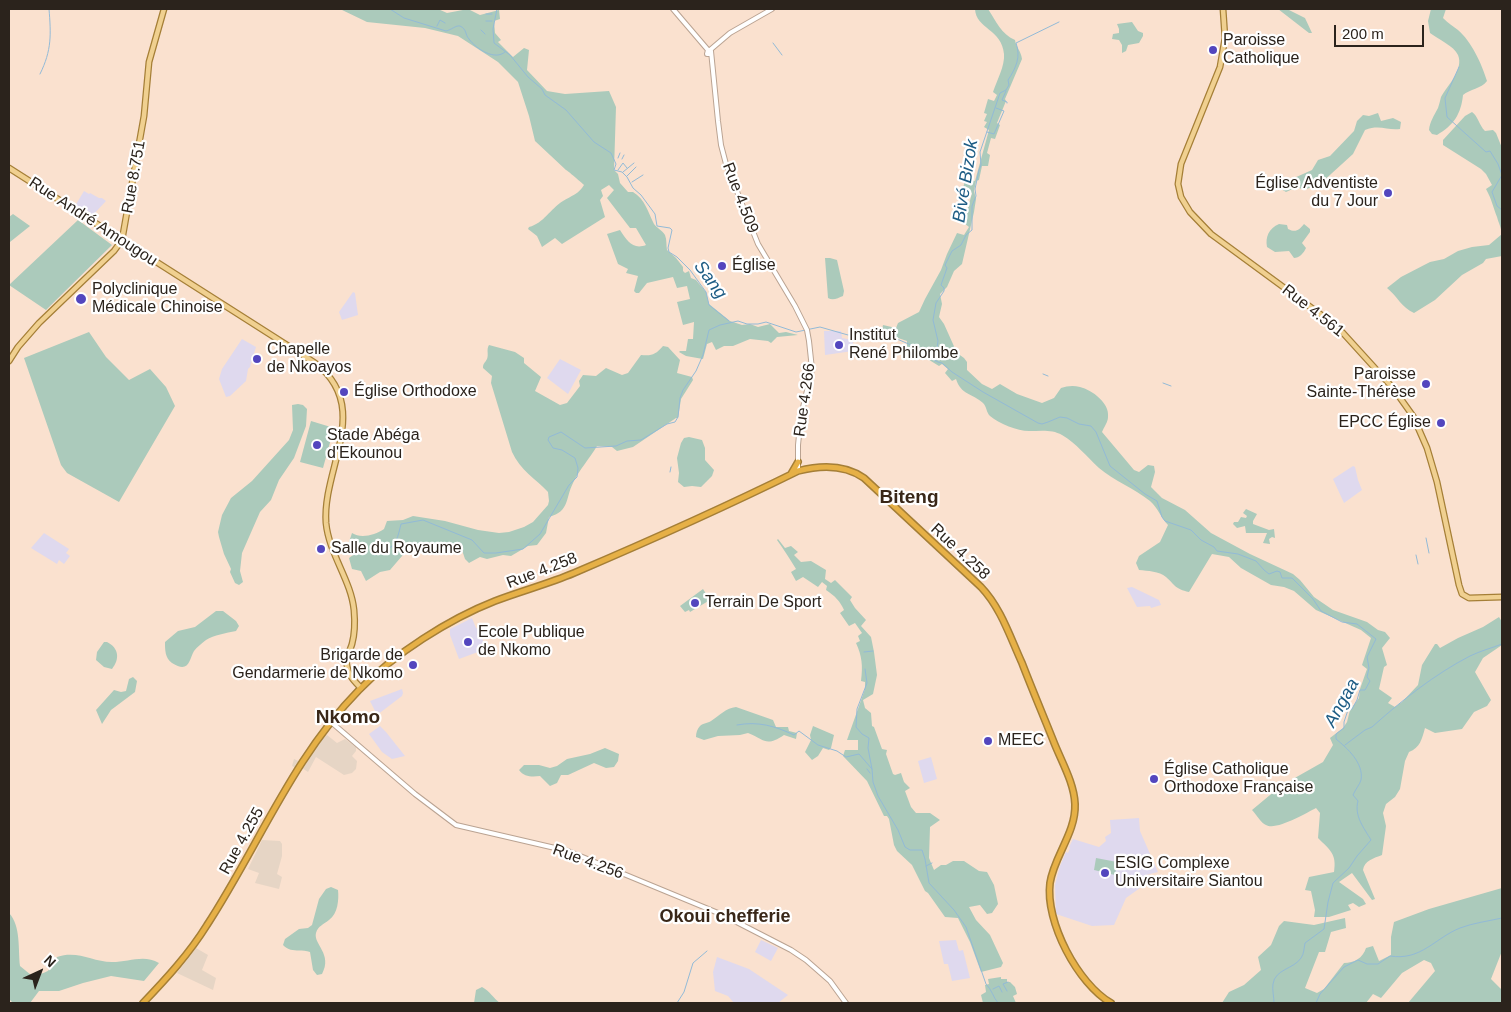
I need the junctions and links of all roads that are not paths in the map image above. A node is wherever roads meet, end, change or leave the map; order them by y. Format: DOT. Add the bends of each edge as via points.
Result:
graph roads {
  1 [pos="164,9"];
  2 [pos="673,9"];
  3 [pos="772,9"];
  4 [pos="1223,9"];
  5 [pos="709,51"];
  6 [pos="9,168"];
  7 [pos="122,240"];
  8 [pos="807,330"];
  9 [pos="9,361"];
  10 [pos="798,462"];
  11 [pos="809,469"];
  12 [pos="798,472"];
  13 [pos="788,477"];
  14 [pos="1502,597"];
  15 [pos="361,688"];
  16 [pos="331,722"];
  17 [pos="143,1003"];
  18 [pos="846,1003"];
  19 [pos="1111,1003"];
  1 -- 7 [label="main road, Rue 8.751" via="150,62"];
  2 -- 5 [label="street"];
  3 -- 5 [label="street" via="730,33"];
  4 -- 14 [label="main road, Rue 4.561" via="1225,38 1220,67 1187,146 1179,174 1183,202 1219,240 1343,333 1393,388 1413,416 1427,448 1461,592 1469,598"];
  5 -- 8 [label="street, Rue 4.509" via="726,164 758,244"];
  6 -- 7 [label="main road, Rue André Amougou"];
  7 -- 9 [label="main road" via="39,323"];
  7 -- 15 [label="main road, Rue André Amougou" via="315,363 335,386 343,407 343,422 328,496 327,526 353,602 354,634 346,662 350,674"];
  8 -- 10 [label="street, Rue 4.266" via="812,369 802,416"];
  10 -- 11 [label="highway" via="802,468"];
  10 -- 12 [label="street, Rue 4.266"];
  10 -- 13 [label="highway"];
  11 -- 12 [label="highway, Rue 4.258"];
  11 -- 19 [label="highway, Rue 4.258" via="841,468 864,478 981,587 996,605 1074,796 1074,816 1050,884 1053,918 1077,969 1090,986"];
  12 -- 13 [label="highway, Rue 4.258"];
  13 -- 15 [label="highway, Rue 4.258" via="573,573 464,615 412,647"];
  15 -- 16 [label="highway, Rue 4.255"];
  16 -- 17 [label="highway, Rue 4.255" via="289,781 206,927 177,966"];
  16 -- 18 [label="street, Rue 4.256" via="456,825 568,851 723,915 806,960 830,981"];
}
